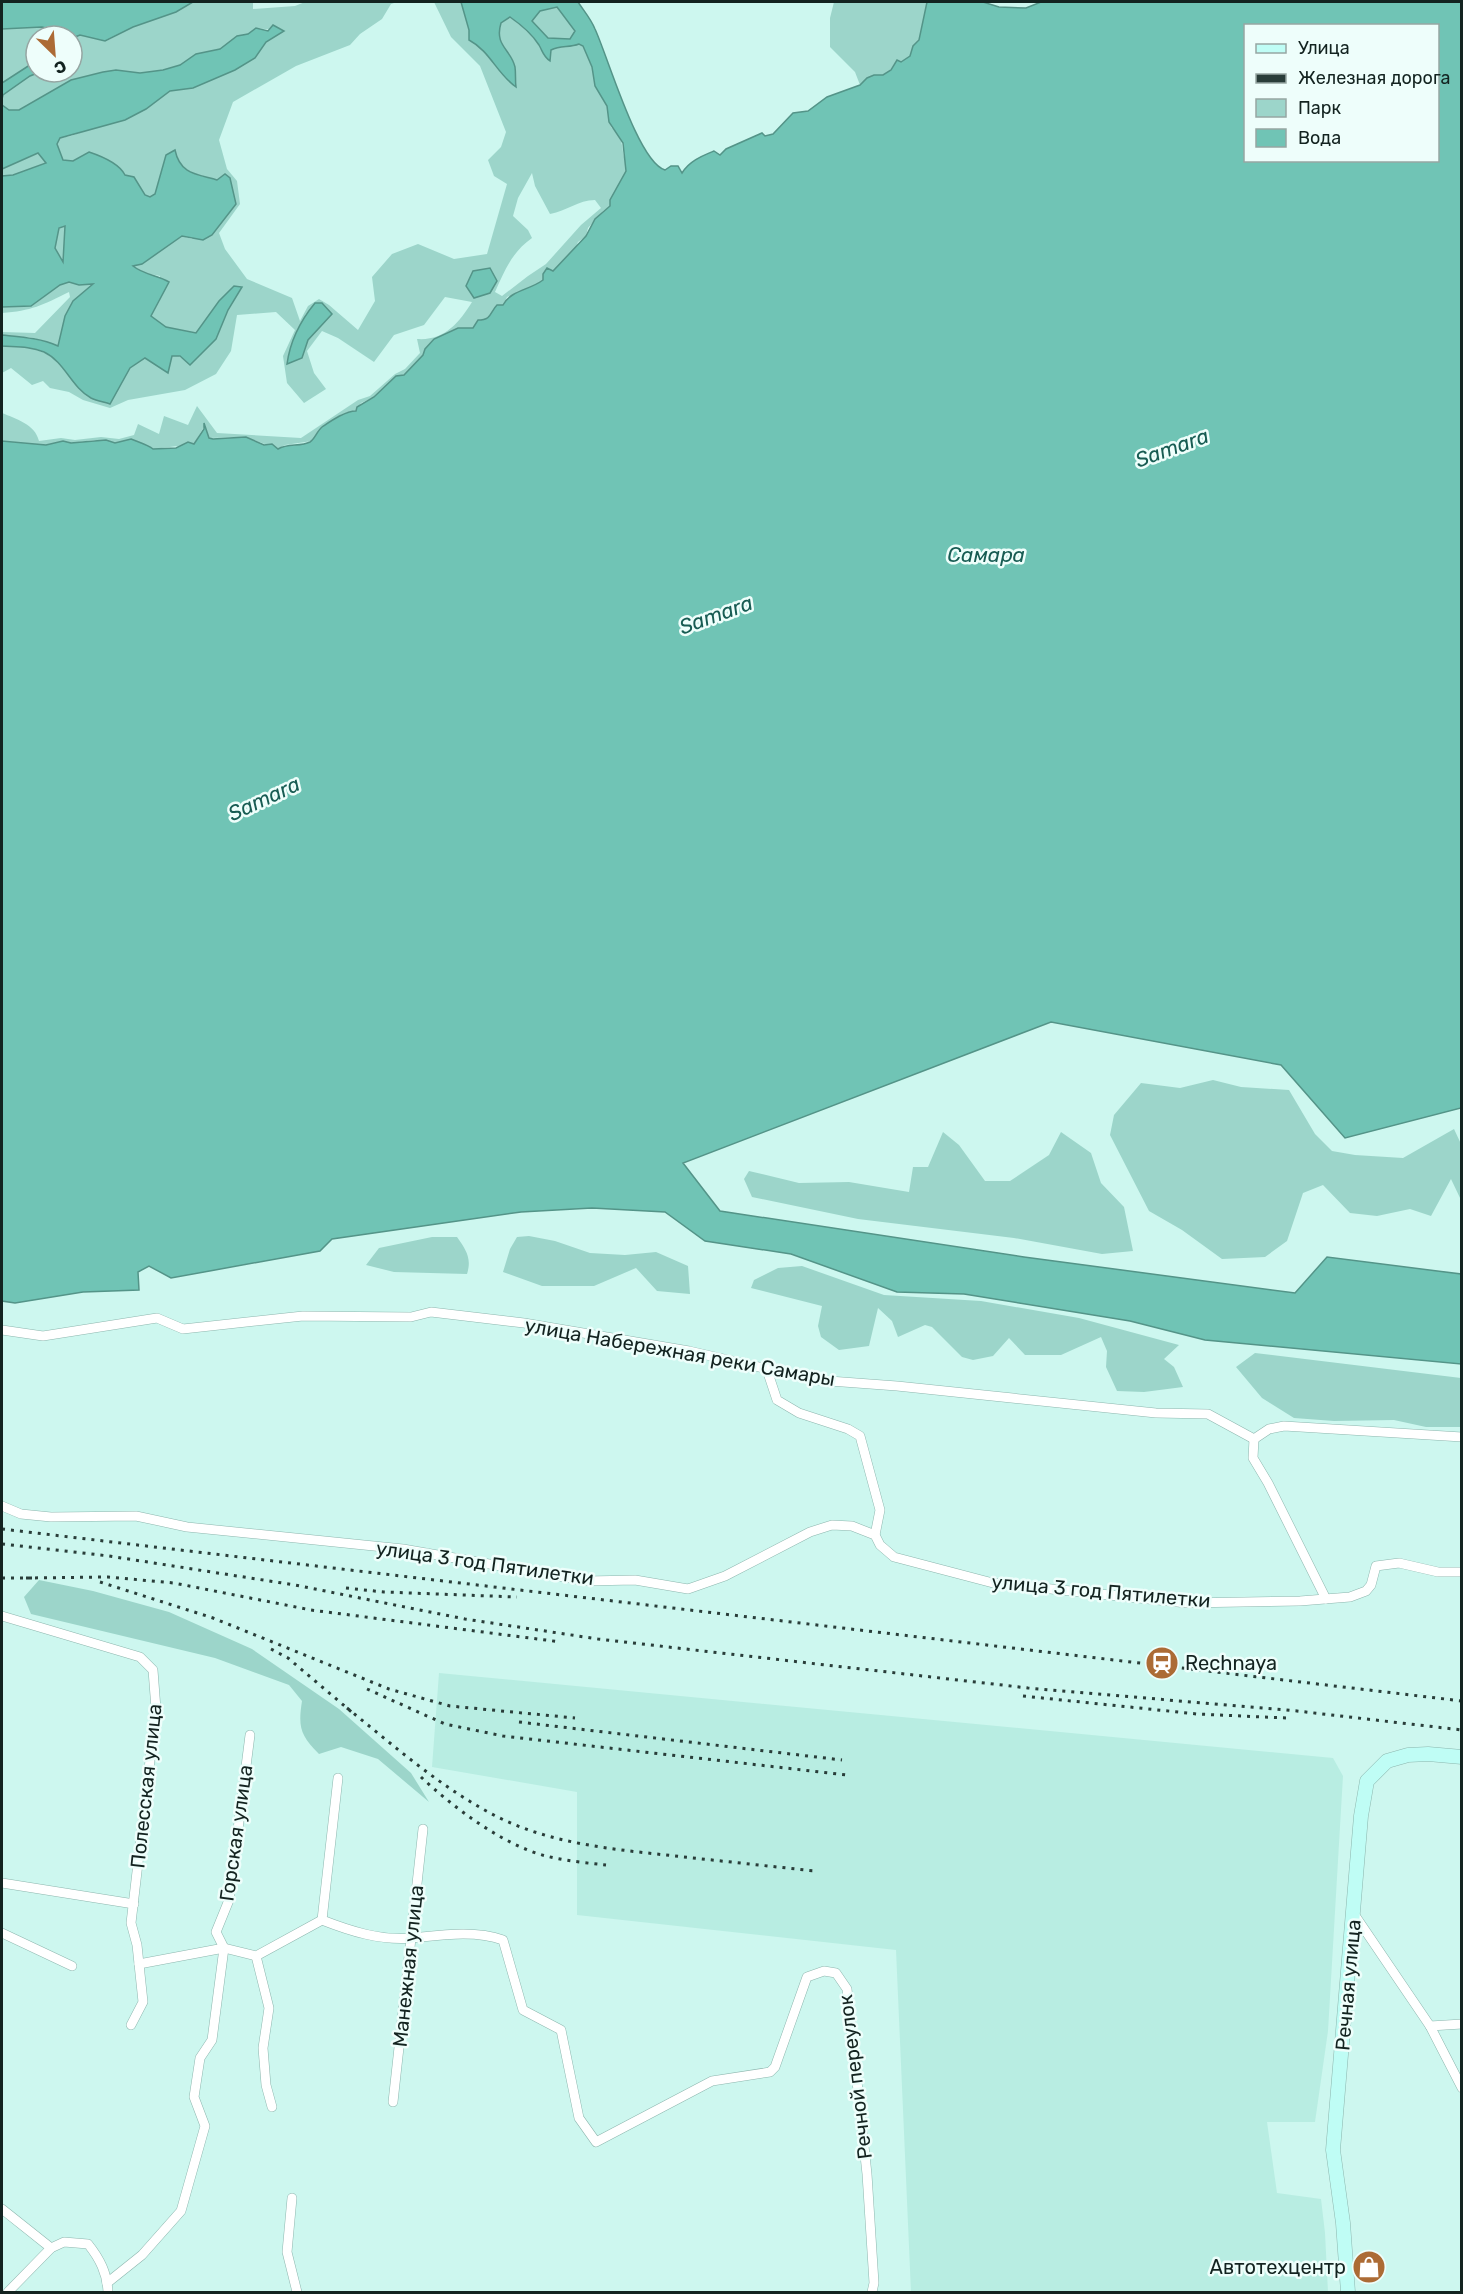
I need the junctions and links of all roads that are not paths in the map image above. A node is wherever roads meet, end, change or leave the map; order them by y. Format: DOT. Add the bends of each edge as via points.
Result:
graph roads {
  1 [pos="2,1330"];
  2 [pos="766,1367"];
  3 [pos="1461,1437"];
  4 [pos="1254,1439"];
  5 [pos="2,1506"];
  6 [pos="875,1535"];
  7 [pos="1461,1572"];
  8 [pos="1326,1599"];
  9 [pos="2,1616"];
  10 [pos="250,1735"];
  11 [pos="1461,1757"];
  12 [pos="338,1778"];
  13 [pos="423,1829"];
  14 [pos="2,1883"];
  15 [pos="134,1904"];
  16 [pos="1354,1914"];
  17 [pos="322,1920"];
  18 [pos="2,1933"];
  19 [pos="410,1938"];
  20 [pos="224,1948"];
  21 [pos="256,1956"];
  22 [pos="139,1964"];
  23 [pos="72,1966"];
  24 [pos="1461,2024"];
  25 [pos="130,2025"];
  26 [pos="1430,2026"];
  27 [pos="1461,2088"];
  28 [pos="393,2102"];
  29 [pos="272,2107"];
  30 [pos="292,2198"];
  31 [pos="2,2209"];
  32 [pos="51,2248"];
  33 [pos="108,2288"];
  34 [pos="8,2292"];
  35 [pos="297,2292"];
  36 [pos="872,2292"];
  37 [pos="1348,2292"];
  1 -- 2 [label="street, улица Набережная реки Самары" via="43,1336 157,1318 183,1329 303,1316 411,1317 431,1312 524,1323"];
  2 -- 4 [label="street, улица Набережная реки Самары" via="816,1380 1156,1413 1208,1414"];
  2 -- 6 [label="street" via="777,1400 860,1437 880,1510"];
  3 -- 4 [label="street" via="1284,1426 1269,1428"];
  4 -- 8 [label="street" via="1253,1458"];
  5 -- 6 [label="street, улица 3 год Пятилетки" via="21,1514 51,1517 136,1516 187,1527 403,1549 587,1581 635,1580 688,1589 725,1576 821,1528 852,1526"];
  6 -- 8 [label="street, улица 3 год Пятилетки" via="894,1557 993,1583 1187,1603"];
  7 -- 8 [label="street, улица 3 год Пятилетки" via="1438,1572 1399,1563 1376,1566 1366,1591"];
  9 -- 15 [label="street, Полесская улица" via="140,1657 153,1670 156,1709"];
  10 -- 20 [label="street, Горская улица" via="229,1900 216,1932"];
  11 -- 16 [label="street, Речная улица" via="1408,1755 1387,1761 1367,1780"];
  12 -- 17 [label="street"];
  13 -- 19 [label="street, Манежная улица"];
  14 -- 15 [label="street"];
  15 -- 22 [label="street, Полесская улица" via="131,1923"];
  16 -- 26 [label="street"];
  16 -- 37 [label="street, Речная улица" via="1333,2150"];
  17 -- 19 [label="street, Речной переулок" via="360,1934"];
  17 -- 21 [label="street"];
  18 -- 23 [label="street"];
  19 -- 28 [label="street, Манежная улица"];
  19 -- 36 [label="street, Речной переулок" via="487,1935 503,1940 523,2010 561,2030 579,2118 596,2142 712,2080 771,2072 807,1977 824,1971 837,1973 847,1989 867,2174"];
  20 -- 21 [label="street"];
  20 -- 22 [label="street"];
  20 -- 33 [label="street, Горская улица" via="212,2040 200,2058 194,2097 205,2126 181,2211"];
  21 -- 29 [label="street" via="269,2008 263,2048"];
  22 -- 25 [label="street, Полесская улица" via="143,2002"];
  24 -- 26 [label="street"];
  26 -- 27 [label="street"];
  30 -- 35 [label="street" via="287,2252"];
  31 -- 32 [label="street"];
  32 -- 33 [label="street" via="64,2242 88,2244 100,2259"];
  32 -- 34 [label="street"];
}
